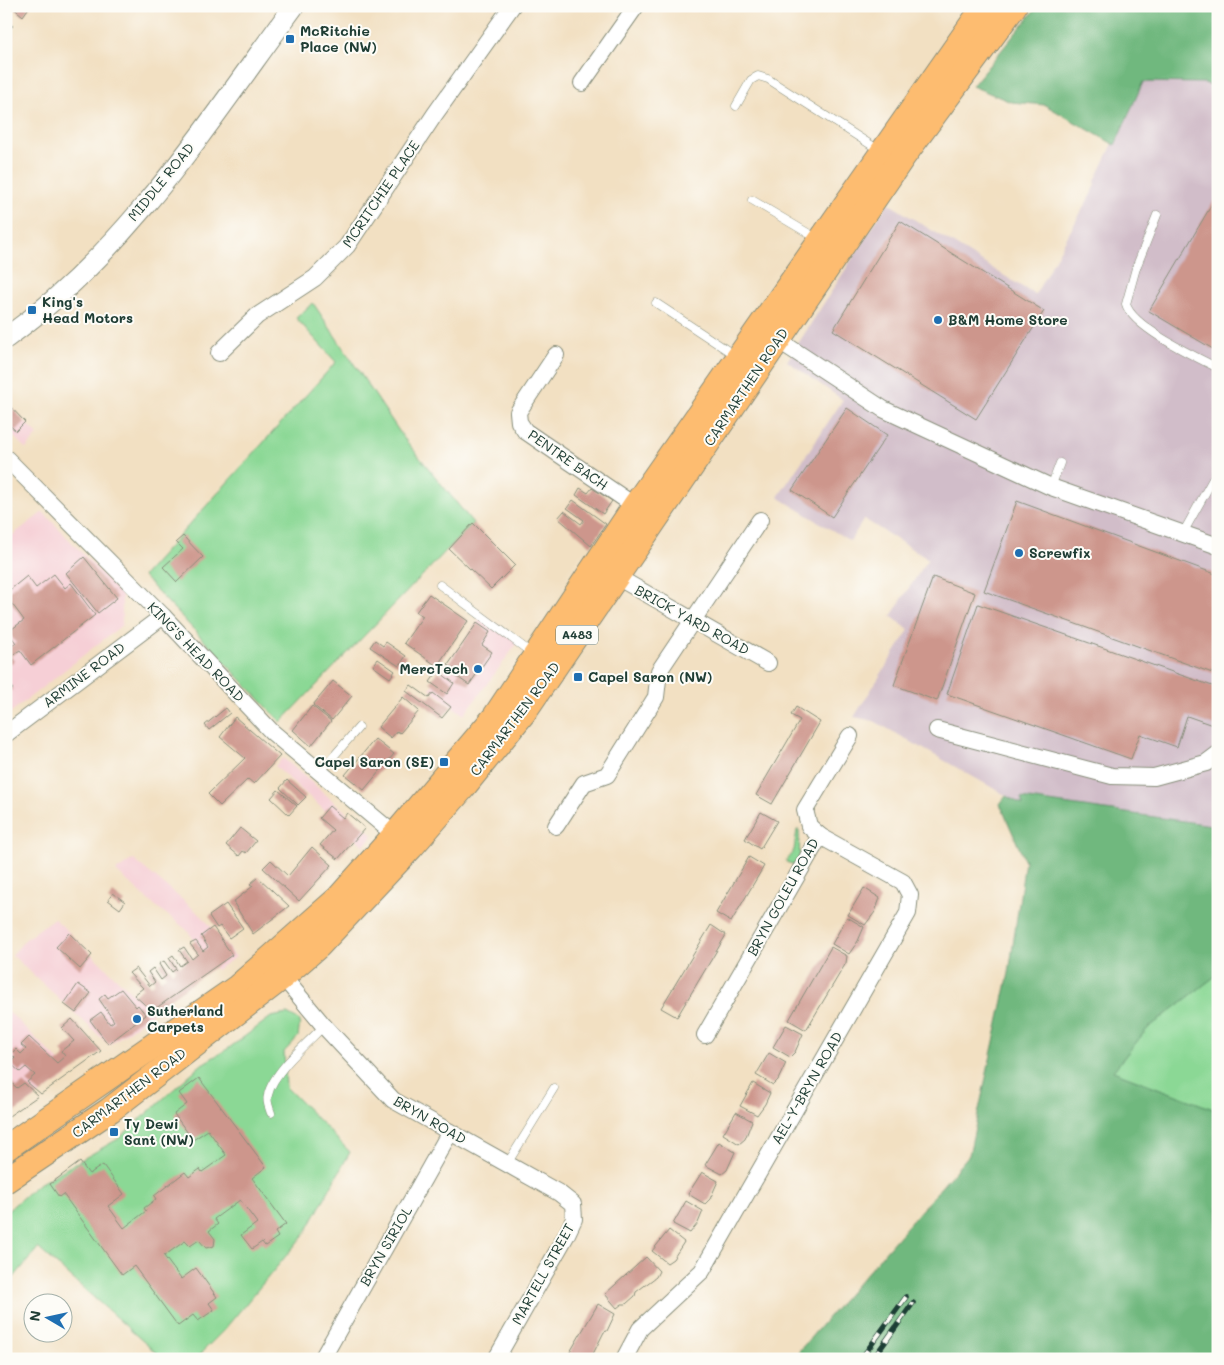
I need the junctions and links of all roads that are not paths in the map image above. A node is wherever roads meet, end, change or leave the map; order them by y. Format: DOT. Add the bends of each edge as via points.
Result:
graph roads {
  1 [pos="294,6"];
  2 [pos="512,6"];
  3 [pos="636,6"];
  4 [pos="985,6"];
  5 [pos="1014,6"];
  6 [pos="582,82"];
  7 [pos="736,106"];
  8 [pos="881,152"];
  9 [pos="752,200"];
  10 [pos="1157,216"];
  11 [pos="819,240"];
  12 [pos="656,304"];
  13 [pos="6,338"];
  14 [pos="778,340"];
  15 [pos="219,353"];
  16 [pos="556,355"];
  17 [pos="738,358"];
  18 [pos="1218,368"];
  19 [pos="6,458"];
  20 [pos="1060,463"];
  21 [pos="1218,470"];
  22 [pos="1051,487"];
  23 [pos="635,506"];
  24 [pos="760,520"];
  25 [pos="1183,533"];
  26 [pos="1218,546"];
  27 [pos="617,577"];
  28 [pos="440,586"];
  29 [pos="162,616"];
  30 [pos="693,620"];
  31 [pos="535,656"];
  32 [pos="768,663"];
  33 [pos="359,726"];
  34 [pos="937,730"];
  35 [pos="6,734"];
  36 [pos="850,736"];
  37 [pos="1218,754"];
  38 [pos="320,772"];
  39 [pos="556,826"];
  40 [pos="395,835"];
  41 [pos="820,836"];
  42 [pos="281,978"];
  43 [pos="324,1026"];
  44 [pos="705,1035"];
  45 [pos="554,1088"];
  46 [pos="271,1113"];
  47 [pos="450,1132"];
  48 [pos="6,1148"];
  49 [pos="507,1164"];
  50 [pos="532,1178"];
  51 [pos="6,1180"];
  52 [pos="322,1359"];
  53 [pos="496,1359"];
  54 [pos="624,1359"];
  1 -- 13 [label="street, MIDDLE ROAD" via="179,161 98,258 64,292"];
  2 -- 15 [label="street, MCRITCHIE PLACE" via="347,246 315,278 257,316"];
  3 -- 6 [label="street"];
  4 -- 8 [label="main road, CARMARTHEN ROAD / A483"];
  5 -- 14 [label="main road, CARMARTHEN ROAD / A483" via="904,155"];
  7 -- 8 [label="lane" via="751,80 758,76 768,79"];
  8 -- 11 [label="main road, CARMARTHEN ROAD / A483"];
  9 -- 11 [label="lane"];
  10 -- 18 [label="lane" via="1136,268 1127,310 1149,330"];
  11 -- 17 [label="main road, CARMARTHEN ROAD / A483"];
  12 -- 17 [label="lane"];
  14 -- 22 [label="street" via="883,409"];
  14 -- 27 [label="main road, CARMARTHEN ROAD / A483"];
  16 -- 23 [label="street, PENTRE BACH" via="518,412 519,422 525,431"];
  17 -- 23 [label="main road, CARMARTHEN ROAD / A483"];
  19 -- 29 [label="street, KING'S HEAD ROAD"];
  20 -- 22 [label="lane"];
  21 -- 25 [label="lane"];
  22 -- 25 [label="street"];
  23 -- 31 [label="main road, CARMARTHEN ROAD / A483"];
  24 -- 30 [label="street"];
  25 -- 26 [label="street"];
  27 -- 30 [label="street, BRICK YARD ROAD"];
  27 -- 42 [label="main road, CARMARTHEN ROAD / A483" via="523,713 464,786 344,919"];
  28 -- 31 [label="lane"];
  29 -- 35 [label="street, ARMINE ROAD"];
  29 -- 38 [label="street, KING'S HEAD ROAD" via="272,732"];
  30 -- 32 [label="street, BRICK YARD ROAD"];
  30 -- 39 [label="street" via="659,671 656,697 607,775 584,783"];
  31 -- 40 [label="main road, CARMARTHEN ROAD / A483" via="494,717"];
  33 -- 38 [label="lane"];
  34 -- 37 [label="street" via="1112,776 1154,777 1206,763"];
  36 -- 41 [label="street, BRYN GOLEU ROAD" via="805,810 809,826"];
  38 -- 40 [label="street, KING'S HEAD ROAD"];
  40 -- 48 [label="main road, CARMARTHEN ROAD / A483" via="338,899 238,987"];
  41 -- 44 [label="street, BRYN GOLEU ROAD"];
  41 -- 54 [label="street, AEL-Y-BRYN ROAD" via="903,882 910,895 908,913 702,1271 640,1329"];
  42 -- 43 [label="street, BRYN ROAD"];
  42 -- 51 [label="main road, CARMARTHEN ROAD / A483" via="110,1110"];
  43 -- 46 [label="lane" via="282,1070 274,1083 267,1102"];
  43 -- 47 [label="street, BRYN ROAD" via="393,1100"];
  45 -- 49 [label="lane"];
  47 -- 49 [label="street, BRYN ROAD"];
  47 -- 52 [label="street, BRYN SIRIOL"];
  49 -- 50 [label="street, BRYN ROAD"];
  50 -- 53 [label="street, MARTELL STREET" via="569,1199 575,1211 574,1219"];
}
